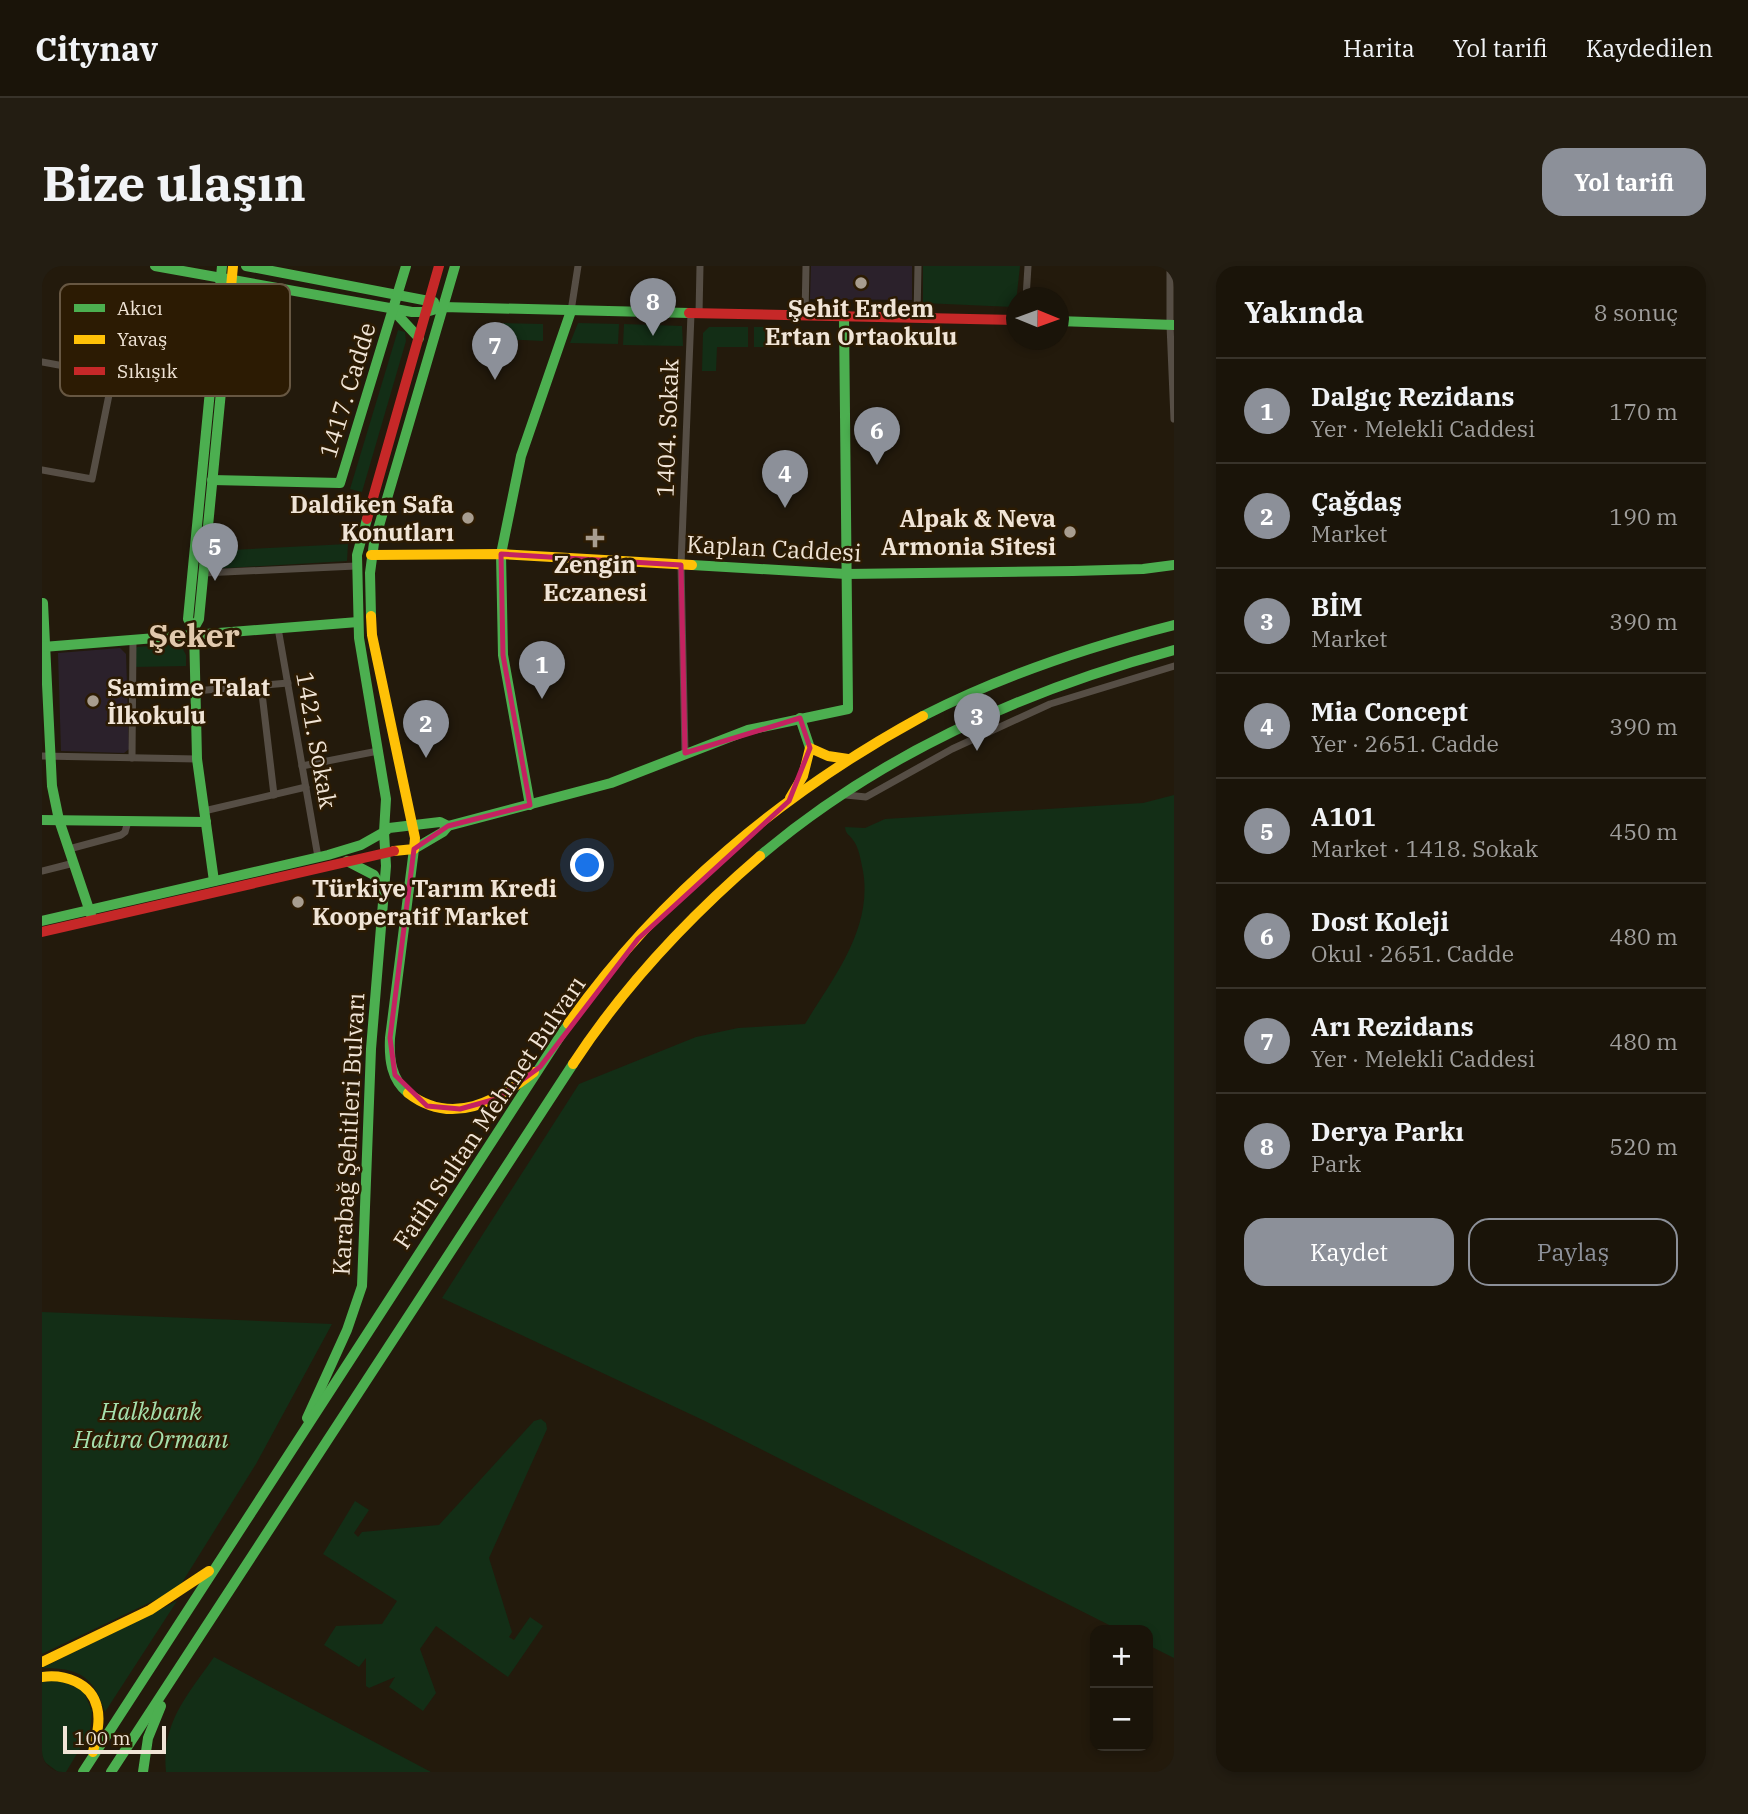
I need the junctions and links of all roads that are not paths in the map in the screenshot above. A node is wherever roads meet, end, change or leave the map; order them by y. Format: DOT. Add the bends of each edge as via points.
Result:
graph roads {
  1 [pos="155,266"];
  2 [pos="222,266"];
  3 [pos="233,266"];
  4 [pos="246,266"];
  5 [pos="406,266"];
  6 [pos="439,266"];
  7 [pos="455,266"];
  8 [pos="578,266"];
  9 [pos="699,266"];
  10 [pos="806,266"];
  11 [pos="918,266"];
  12 [pos="1028,266"];
  13 [pos="1170,266"];
  14 [pos="227,279"];
  15 [pos="226,284"];
  16 [pos="227,284"];
  17 [pos="254,284"];
  18 [pos="1027,287"];
  19 [pos="290,291"];
  20 [pos="398,294"];
  21 [pos="430,300"];
  22 [pos="443,307"];
  23 [pos="393,310"];
  24 [pos="571,311"];
  25 [pos="426,313"];
  26 [pos="695,314"];
  27 [pos="805,316"];
  28 [pos="844,317"];
  29 [pos="917,317"];
  30 [pos="1006,320"];
  31 [pos="1069,321"];
  32 [pos="1172,325"];
  33 [pos="419,338"];
  34 [pos="42,362"];
  35 [pos="60,365"];
  36 [pos="109,396"];
  37 [pos="210,396"];
  38 [pos="218,396"];
  39 [pos="1174,419"];
  40 [pos="42,470"];
  41 [pos="212,480"];
  42 [pos="501,554"];
  43 [pos="372,555"];
  44 [pos="681,565"];
  45 [pos="1174,565"];
  46 [pos="356,566"];
  47 [pos="203,573"];
  48 [pos="846,574"];
  49 [pos="43,603"];
  50 [pos="358,622"];
  51 [pos="1174,625"];
  52 [pos="278,628"];
  53 [pos="194,632"];
  54 [pos="133,640"];
  55 [pos="44,647"];
  56 [pos="1174,650"];
  57 [pos="1174,666"];
  58 [pos="288,682"];
  59 [pos="261,685"];
  60 [pos="195,691"];
  61 [pos="1044,692"];
  62 [pos="45,696"];
  63 [pos="1050,704"];
  64 [pos="800,718"];
  65 [pos="810,748"];
  66 [pos="378,751"];
  67 [pos="685,753"];
  68 [pos="46,756"];
  69 [pos="132,758"];
  70 [pos="197,759"];
  71 [pos="848,759"];
  72 [pos="302,766"];
  73 [pos="306,787"];
  74 [pos="274,795"];
  75 [pos="845,795"];
  76 [pos="789,801"];
  77 [pos="530,805"];
  78 [pos="205,817"];
  79 [pos="42,820"];
  80 [pos="59,820"];
  81 [pos="128,821"];
  82 [pos="411,826"];
  83 [pos="448,826"];
  84 [pos="384,832"];
  85 [pos="69,849"];
  86 [pos="414,849"];
  87 [pos="387,852"];
  88 [pos="318,858"];
  89 [pos="346,861"];
  90 [pos="74,863"];
  91 [pos="42,871"];
  92 [pos="214,881"];
  93 [pos="384,897"];
  94 [pos="90,909"];
  95 [pos="92,920"];
  96 [pos="42,921"];
  97 [pos="42,932"];
  98 [pos="540,1067"];
  99 [pos="294,1446"];
  100 [pos="218,1564"];
  101 [pos="42,1662"];
  102 [pos="42,1677"];
  103 [pos="173,1677"];
  104 [pos="92,1759"];
  105 [pos="83,1772"];
  106 [pos="111,1772"];
  107 [pos="143,1772"];
  1 -- 14 [label="main road"];
  2 -- 14 [label="main road"];
  3 -- 14 [label="main road"];
  4 -- 20 [label="main road"];
  5 -- 20 [label="main road, 1417. Cadde"];
  6 -- 21 [label="main road, Karabağ Şehitleri Bulvarı"];
  7 -- 22 [label="main road, Karabağ Şehitleri Bulvarı"];
  8 -- 24 [label="street"];
  9 -- 26 [label="street, 1404. Sokak"];
  10 -- 27 [label="street"];
  11 -- 29 [label="street"];
  12 -- 18 [label="street"];
  13 -- 32 [label="street"];
  14 -- 15 [label="main road"];
  14 -- 16 [label="main road"];
  14 -- 17 [label="main road"];
  19 -- 23 [label="main road"];
  20 -- 21 [label="main road"];
  20 -- 23 [label="main road, 1417. Cadde"];
  21 -- 22 [label="main road"];
  21 -- 25 [label="main road, Karabağ Şehitleri Bulvarı"];
  22 -- 24 [label="main road"];
  22 -- 25 [label="main road"];
  22 -- 43 [label="main road, Karabağ Şehitleri Bulvarı"];
  23 -- 25 [label="main road"];
  23 -- 33 [label="main road"];
  23 -- 41 [label="main road, 1417. Cadde" via="340,483"];
  24 -- 26 [label="main road"];
  24 -- 42 [label="main road" via="521,456"];
  25 -- 33 [label="main road, Karabağ Şehitleri Bulvarı"];
  26 -- 27 [label="main road"];
  26 -- 44 [label="street, 1404. Sokak"];
  27 -- 28 [label="main road"];
  28 -- 29 [label="main road"];
  28 -- 48 [label="main road"];
  29 -- 30 [label="main road"];
  31 -- 32 [label="main road"];
  32 -- 39 [label="street"];
  33 -- 46 [label="main road, Karabağ Şehitleri Bulvarı"];
  34 -- 35 [label="street"];
  36 -- 40 [label="street" via="92,479"];
  37 -- 53 [label="main road" via="188,619"];
  38 -- 41 [label="main road"];
  41 -- 47 [label="main road"];
  42 -- 43 [label="main road, Kaplan Caddesi"];
  42 -- 44 [label="main road, Kaplan Caddesi"];
  42 -- 77 [label="main road" via="503,655"];
  43 -- 82 [label="main road, Karabağ Şehitleri Bulvarı" via="372,635"];
  44 -- 48 [label="main road, Kaplan Caddesi"];
  44 -- 67 [label="street, 1404. Sokak"];
  45 -- 48 [label="main road, Kaplan Caddesi"];
  46 -- 47 [label="street"];
  46 -- 50 [label="main road, Karabağ Şehitleri Bulvarı"];
  47 -- 53 [label="main road"];
  48 -- 64 [label="main road" via="848,709"];
  49 -- 55 [label="main road"];
  50 -- 52 [label="main road"];
  50 -- 66 [label="main road, Karabağ Şehitleri Bulvarı"];
  51 -- 71 [label="main road, Fatih Sultan Mehmet Bulvarı" via="1106,643 975,691"];
  52 -- 53 [label="main road"];
  52 -- 58 [label="street, 1421. Sokak"];
  53 -- 54 [label="main road"];
  53 -- 60 [label="main road"];
  54 -- 55 [label="main road"];
  54 -- 69 [label="street"];
  55 -- 62 [label="main road"];
  56 -- 61 [label="main road, Fatih Sultan Mehmet Bulvarı"];
  57 -- 63 [label="street"];
  58 -- 59 [label="street"];
  58 -- 72 [label="street, 1421. Sokak"];
  59 -- 60 [label="street"];
  59 -- 74 [label="street"];
  60 -- 70 [label="main road"];
  61 -- 63 [label="street"];
  61 -- 75 [label="main road, Fatih Sultan Mehmet Bulvarı" via="949,733"];
  62 -- 68 [label="main road"];
  63 -- 75 [label="street" via="953,749 866,797"];
  64 -- 65 [label="main road"];
  64 -- 67 [label="main road" via="748,730"];
  65 -- 71 [label="main road" via="828,757"];
  65 -- 76 [label="main road" via="803,776"];
  66 -- 72 [label="street"];
  66 -- 84 [label="main road, Karabağ Şehitleri Bulvarı" via="386,799"];
  67 -- 77 [label="main road" via="611,783"];
  68 -- 69 [label="street"];
  68 -- 80 [label="main road"];
  69 -- 70 [label="street"];
  70 -- 78 [label="main road"];
  71 -- 76 [label="main road, Fatih Sultan Mehmet Bulvarı"];
  72 -- 73 [label="street, 1421. Sokak"];
  73 -- 74 [label="street"];
  73 -- 88 [label="street, 1421. Sokak"];
  74 -- 78 [label="street"];
  75 -- 103 [label="main road, Fatih Sultan Mehmet Bulvarı" via="764,854 715,897 666,945 583,1048"];
  76 -- 98 [label="main road, Fatih Sultan Mehmet Bulvarı" via="682,893 638,939 586,999"];
  77 -- 83 [label="main road"];
  78 -- 81 [label="main road"];
  78 -- 92 [label="main road"];
  79 -- 80 [label="main road"];
  80 -- 81 [label="main road"];
  80 -- 85 [label="main road"];
  81 -- 85 [label="street" via="121,835"];
  82 -- 83 [label="main road" via="440,822"];
  82 -- 84 [label="main road"];
  82 -- 86 [label="main road, Karabağ Şehitleri Bulvarı"];
  83 -- 86 [label="main road"];
  84 -- 87 [label="main road, Karabağ Şehitleri Bulvarı"];
  84 -- 88 [label="main road" via="361,845"];
  85 -- 90 [label="main road"];
  86 -- 87 [label="main road"];
  86 -- 98 [label="main road, Karabağ Şehitleri Bulvarı" via="390,1038 395,1075 412,1097 427,1106 460,1108 496,1099"];
  87 -- 89 [label="main road"];
  87 -- 93 [label="main road, Karabağ Şehitleri Bulvarı"];
  88 -- 92 [label="main road"];
  89 -- 93 [label="main road" via="374,874"];
  89 -- 95 [label="main road"];
  90 -- 91 [label="street"];
  90 -- 94 [label="main road"];
  92 -- 94 [label="main road"];
  93 -- 99 [label="main road, Karabağ Şehitleri Bulvarı" via="370,1049 362,1286 347,1331"];
  94 -- 95 [label="main road"];
  94 -- 96 [label="main road"];
  95 -- 97 [label="main road"];
  98 -- 99 [label="main road, Fatih Sultan Mehmet Bulvarı"];
  99 -- 100 [label="main road, Fatih Sultan Mehmet Bulvarı"];
  100 -- 101 [label="main road" via="161,1605"];
  100 -- 104 [label="main road, Fatih Sultan Mehmet Bulvarı"];
  102 -- 104 [label="main road" via="66,1675 96,1702"];
  103 -- 106 [label="main road, Fatih Sultan Mehmet Bulvarı"];
  103 -- 107 [label="main road" via="148,1738"];
  104 -- 105 [label="main road, Fatih Sultan Mehmet Bulvarı"];
}
